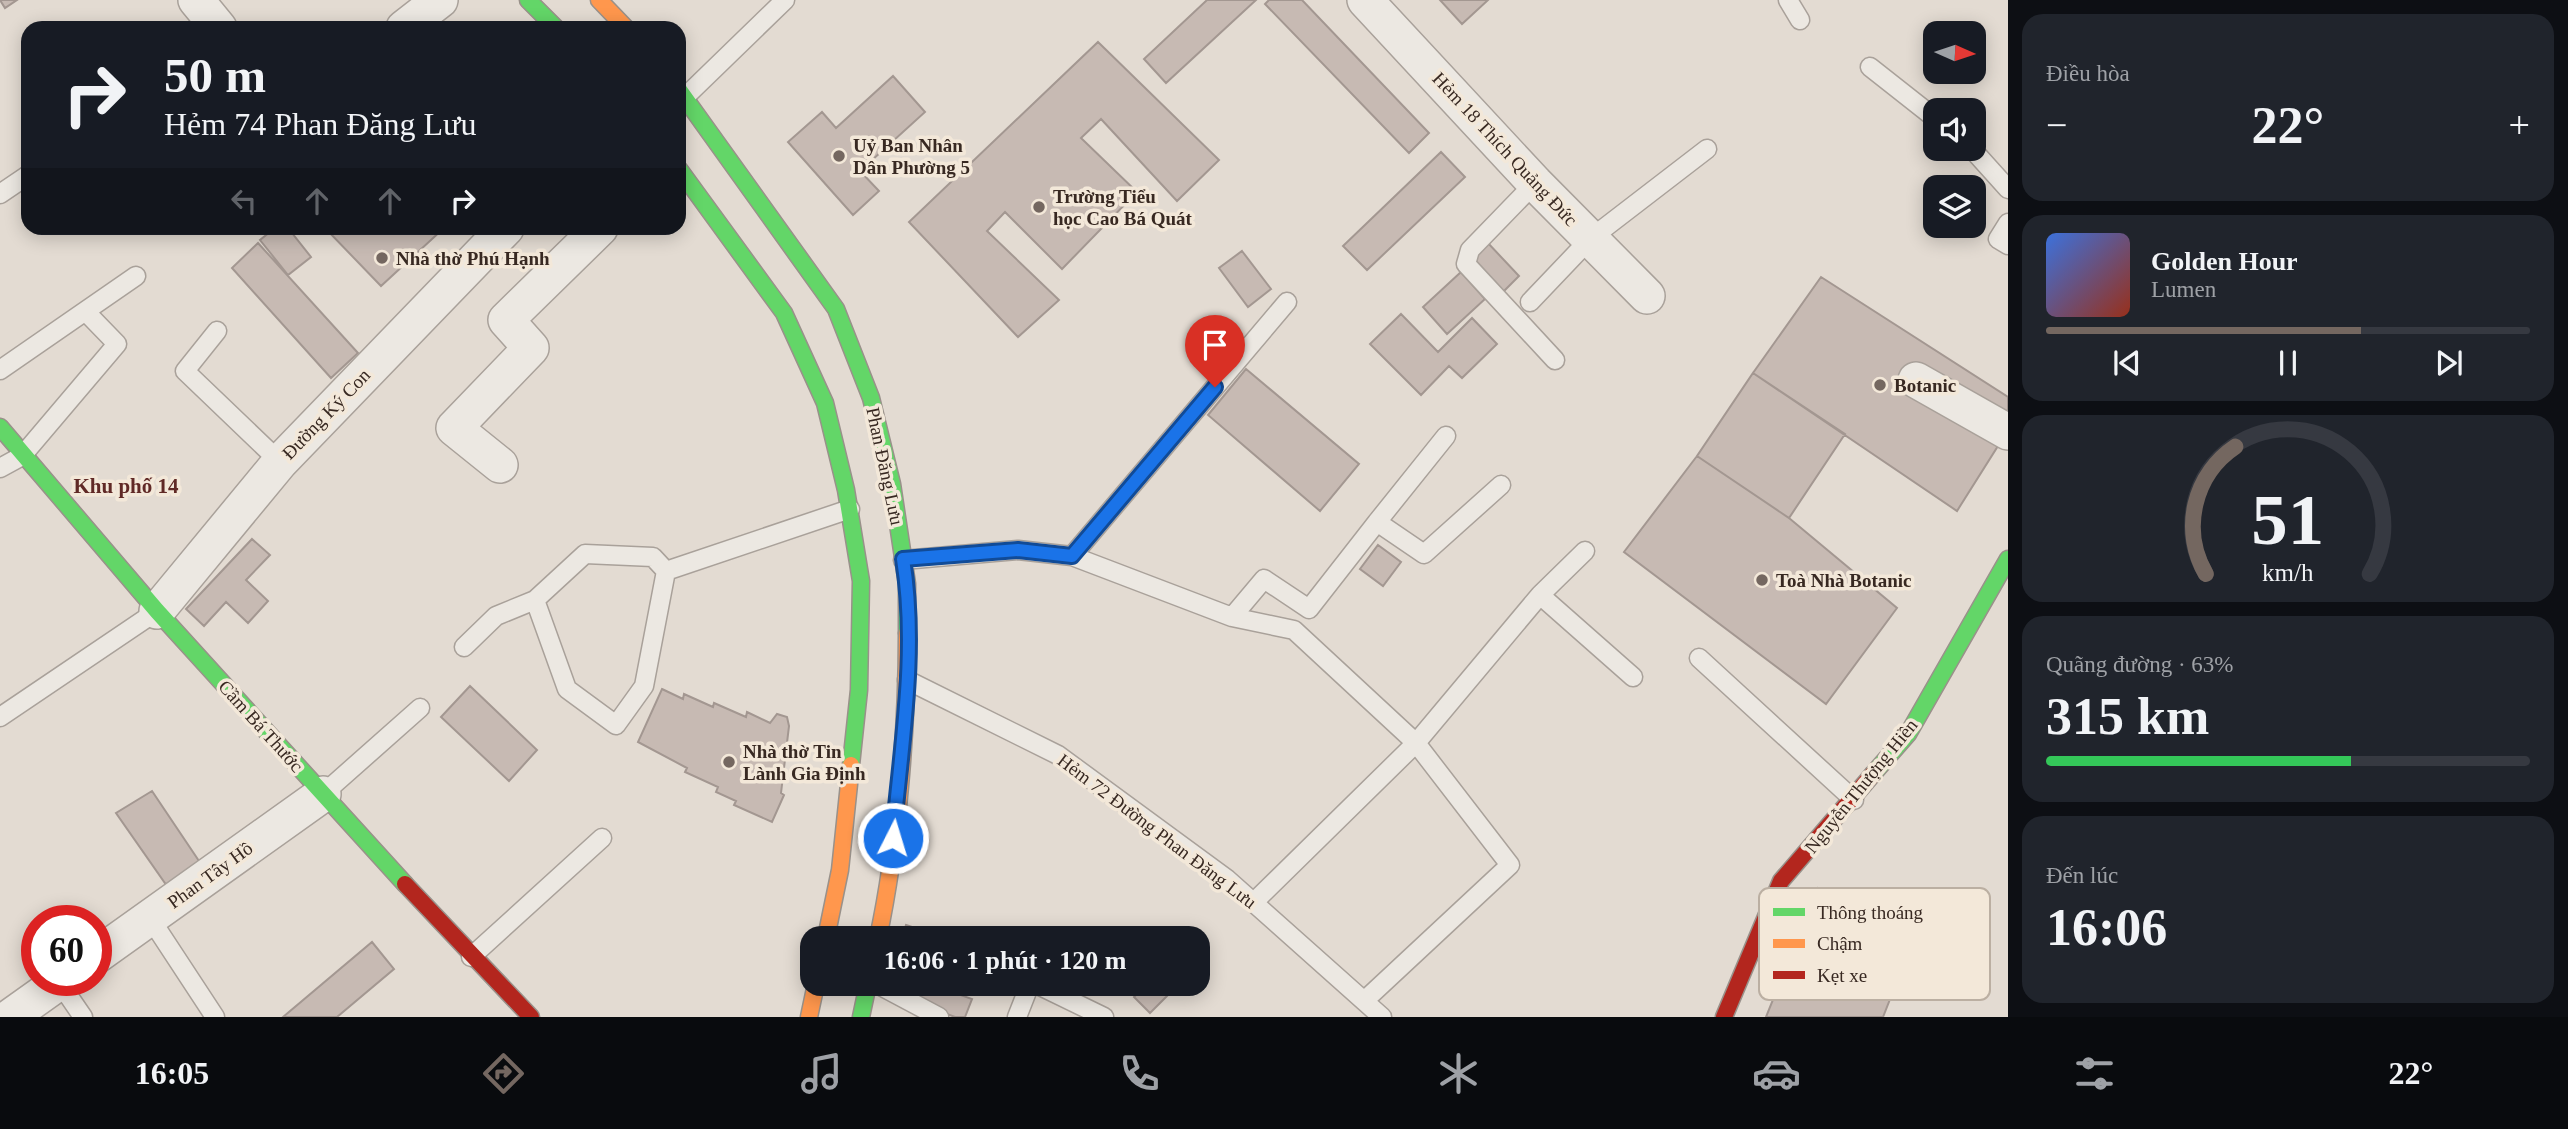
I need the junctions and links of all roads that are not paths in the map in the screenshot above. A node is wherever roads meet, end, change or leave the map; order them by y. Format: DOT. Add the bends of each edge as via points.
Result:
graph roads {
  1 [pos="196,0"];
  2 [pos="440,0"];
  3 [pos="528,0"];
  4 [pos="599,0"];
  5 [pos="785,0"];
  6 [pos="1365,0"];
  7 [pos="1788,0"];
  8 [pos="1800,20"];
  9 [pos="213,21"];
  10 [pos="413,21"];
  11 [pos="549,21"];
  12 [pos="619,21"];
  13 [pos="1870,67"];
  14 [pos="686,90"];
  15 [pos="686,100"];
  16 [pos="1923,109"];
  17 [pos="1707,149"];
  18 [pos="1983,161"];
  19 [pos="686,179"];
  20 [pos="21,180"];
  21 [pos="1535,183"];
  22 [pos="2008,189"];
  23 [pos="0,194"];
  24 [pos="2008,223"];
  25 [pos="499,235"];
  26 [pos="593,235"];
  27 [pos="1590,239"];
  28 [pos="2008,245"];
  29 [pos="136,276"];
  30 [pos="1647,296"];
  31 [pos="1287,302"];
  32 [pos="1530,302"];
  33 [pos="85,311"];
  34 [pos="217,331"];
  35 [pos="1555,360"];
  36 [pos="0,370"];
  37 [pos="1916,380"];
  38 [pos="1,431"];
  39 [pos="2008,432"];
  40 [pos="1446,436"];
  41 [pos="22,456"];
  42 [pos="280,463"];
  43 [pos="500,465"];
  44 [pos="0,468"];
  45 [pos="1501,485"];
  46 [pos="849,509"];
  47 [pos="1377,522"];
  48 [pos="1585,551"];
  49 [pos="1072,556"];
  50 [pos="903,559"];
  51 [pos="2008,559"];
  52 [pos="666,570"];
  53 [pos="1540,595"];
  54 [pos="535,600"];
  55 [pos="156,611"];
  56 [pos="1232,617"];
  57 [pos="464,647"];
  58 [pos="1699,658"];
  59 [pos="1633,677"];
  60 [pos="908,680"];
  61 [pos="420,708"];
  62 [pos="0,717"];
  63 [pos="1416,743"];
  64 [pos="323,794"];
  65 [pos="1854,800"];
  66 [pos="601,838"];
  67 [pos="1778,888"];
  68 [pos="1254,902"];
  69 [pos="150,918"];
  70 [pos="828,926"];
  71 [pos="880,926"];
  72 [pos="1759,933"];
  73 [pos="112,945"];
  74 [pos="471,957"];
  75 [pos="39,996"];
  76 [pos="70,996"];
  77 [pos="813,996"];
  78 [pos="865,996"];
  79 [pos="900,996"];
  80 [pos="1025,996"];
  81 [pos="1061,996"];
  82 [pos="1364,1001"];
  83 [pos="10,1017"];
  84 [pos="83,1017"];
  85 [pos="215,1017"];
  86 [pos="531,1017"];
  87 [pos="809,1017"];
  88 [pos="861,1017"];
  89 [pos="939,1017"];
  90 [pos="1017,1017"];
  91 [pos="1104,1017"];
  92 [pos="1382,1017"];
  93 [pos="1724,1017"];
  1 -- 9 [label="street"];
  2 -- 10 [label="street"];
  3 -- 11 [label="main road"];
  4 -- 12 [label="main road"];
  5 -- 14 [label="lane"];
  6 -- 21 [label="street, Hẻm 18 Thích Quảng Đức"];
  7 -- 8 [label="lane"];
  13 -- 16 [label="lane"];
  15 -- 50 [label="main road, Phan Đăng Lưu" via="836,309 871,398 892,484"];
  17 -- 27 [label="lane"];
  18 -- 22 [label="lane"];
  19 -- 46 [label="main road" via="784,313 825,403"];
  20 -- 23 [label="lane"];
  21 -- 27 [label="street, Hẻm 18 Thích Quảng Đức"];
  21 -- 35 [label="lane" via="1470,250 1466,264"];
  24 -- 28 [label="lane" via="1998,239"];
  25 -- 42 [label="street, Đường Ký Con"];
  26 -- 43 [label="street" via="506,320 531,348 454,428"];
  27 -- 30 [label="street, Hẻm 18 Thích Quảng Đức"];
  27 -- 32 [label="lane"];
  29 -- 33 [label="lane"];
  31 -- 49 [label="lane"];
  33 -- 36 [label="lane"];
  33 -- 41 [label="lane" via="117,344"];
  34 -- 42 [label="lane" via="185,371"];
  37 -- 39 [label="street"];
  38 -- 41 [label="main road, Cầm Bá Thước"];
  40 -- 47 [label="lane"];
  41 -- 44 [label="lane"];
  41 -- 55 [label="main road, Cầm Bá Thước"];
  42 -- 55 [label="street, Đường Ký Con"];
  45 -- 47 [label="lane" via="1424,554"];
  46 -- 52 [label="lane"];
  46 -- 70 [label="main road" via="861,581 859,690 840,870"];
  47 -- 56 [label="lane" via="1309,609 1264,579"];
  48 -- 53 [label="lane"];
  49 -- 50 [label="lane" via="1018,550"];
  49 -- 56 [label="lane"];
  50 -- 60 [label="main road, Phan Đăng Lưu"];
  51 -- 65 [label="main road, Nguyễn Thượng Hiền" via="1909,734"];
  52 -- 54 [label="lane" via="653,557 585,554"];
  52 -- 54 [label="lane" via="643,686 616,725 567,689"];
  53 -- 59 [label="lane"];
  53 -- 63 [label="lane"];
  54 -- 57 [label="lane" via="496,616"];
  55 -- 62 [label="lane"];
  55 -- 64 [label="main road, Cầm Bá Thước"];
  56 -- 63 [label="lane" via="1294,630"];
  58 -- 65 [label="lane"];
  60 -- 68 [label="lane, Hẻm 72 Đường Phan Đăng Lưu" via="1058,755"];
  60 -- 71 [label="main road, Phan Đăng Lưu"];
  61 -- 64 [label="lane"];
  63 -- 68 [label="lane"];
  63 -- 82 [label="lane" via="1510,865"];
  64 -- 69 [label="street, Phan Tây Hồ"];
  64 -- 74 [label="main road, Cầm Bá Thước"];
  65 -- 67 [label="main road, Nguyễn Thượng Hiền"];
  66 -- 74 [label="lane"];
  68 -- 82 [label="lane, Hẻm 72 Đường Phan Đăng Lưu"];
  69 -- 73 [label="street, Phan Tây Hồ"];
  69 -- 85 [label="lane"];
  72 -- 93 [label="main road, Nguyễn Thượng Hiền"];
  74 -- 86 [label="main road, Cầm Bá Thước"];
  75 -- 83 [label="street"];
  76 -- 84 [label="lane"];
  77 -- 87 [label="main road"];
  78 -- 88 [label="main road"];
  79 -- 89 [label="lane"];
  80 -- 90 [label="lane"];
  81 -- 91 [label="lane"];
  82 -- 92 [label="lane, Hẻm 72 Đường Phan Đăng Lưu"];
}
